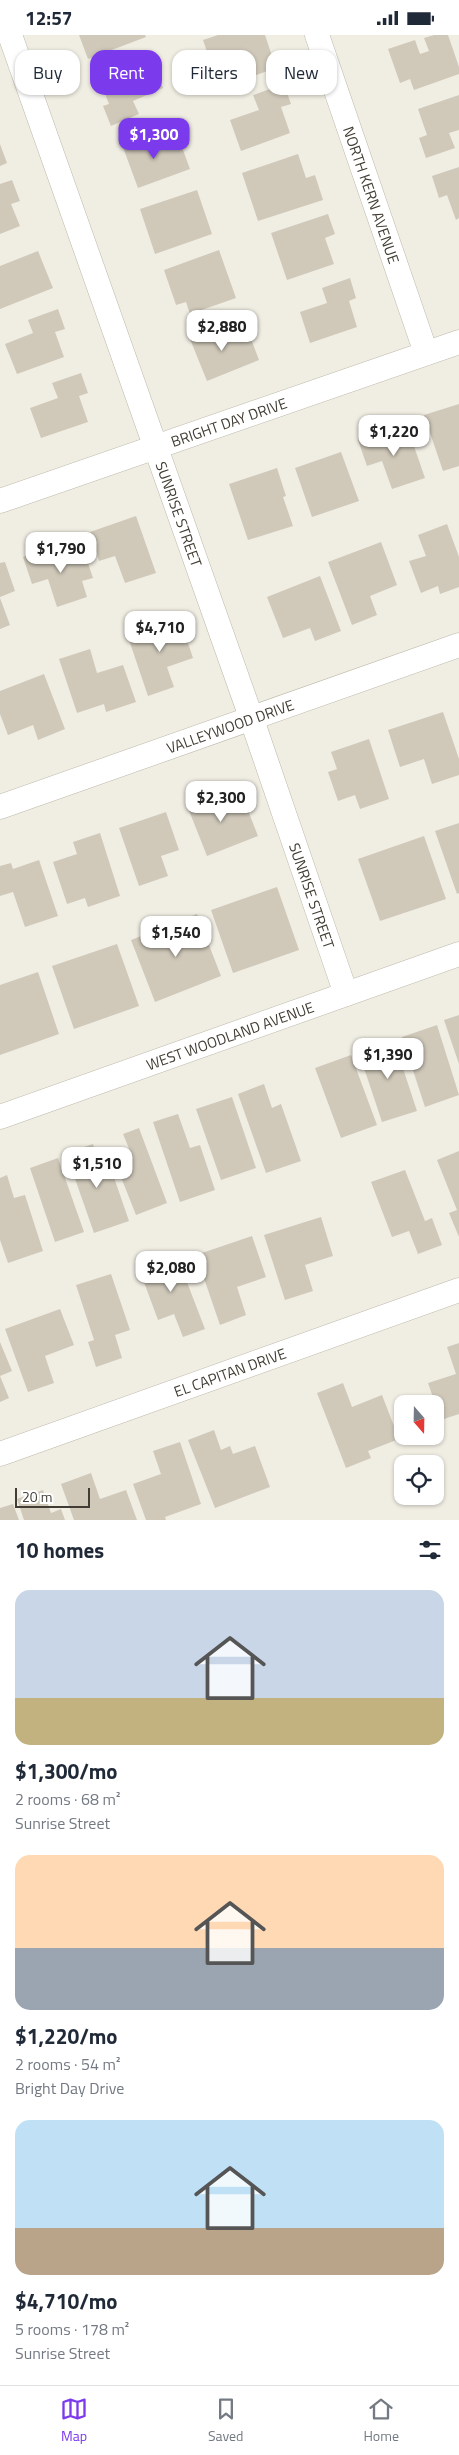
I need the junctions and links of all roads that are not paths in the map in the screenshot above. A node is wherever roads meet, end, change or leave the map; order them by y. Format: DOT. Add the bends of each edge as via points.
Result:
graph roads {
  1 [pos="10,35"];
  2 [pos="317,35"];
  3 [pos="459,342"];
  4 [pos="426,353"];
  5 [pos="156,445"];
  6 [pos="0,501"];
  7 [pos="459,645"];
  8 [pos="252,717"];
  9 [pos="0,807"];
  10 [pos="459,954"];
  11 [pos="346,994"];
  12 [pos="0,1117"];
  13 [pos="459,1290"];
  14 [pos="0,1454"];
  1 -- 5 [label="street, SUNRISE STREET"];
  2 -- 4 [label="street, NORTH KERN AVENUE"];
  3 -- 4 [label="street, BRIGHT DAY DRIVE"];
  4 -- 5 [label="street, BRIGHT DAY DRIVE"];
  5 -- 6 [label="street, BRIGHT DAY DRIVE"];
  5 -- 8 [label="street, SUNRISE STREET"];
  7 -- 8 [label="street, VALLEYWOOD DRIVE"];
  8 -- 9 [label="street, VALLEYWOOD DRIVE"];
  8 -- 11 [label="street, SUNRISE STREET"];
  10 -- 11 [label="street, WEST WOODLAND AVENUE"];
  11 -- 12 [label="street, WEST WOODLAND AVENUE"];
  13 -- 14 [label="street, EL CAPITAN DRIVE"];
}
